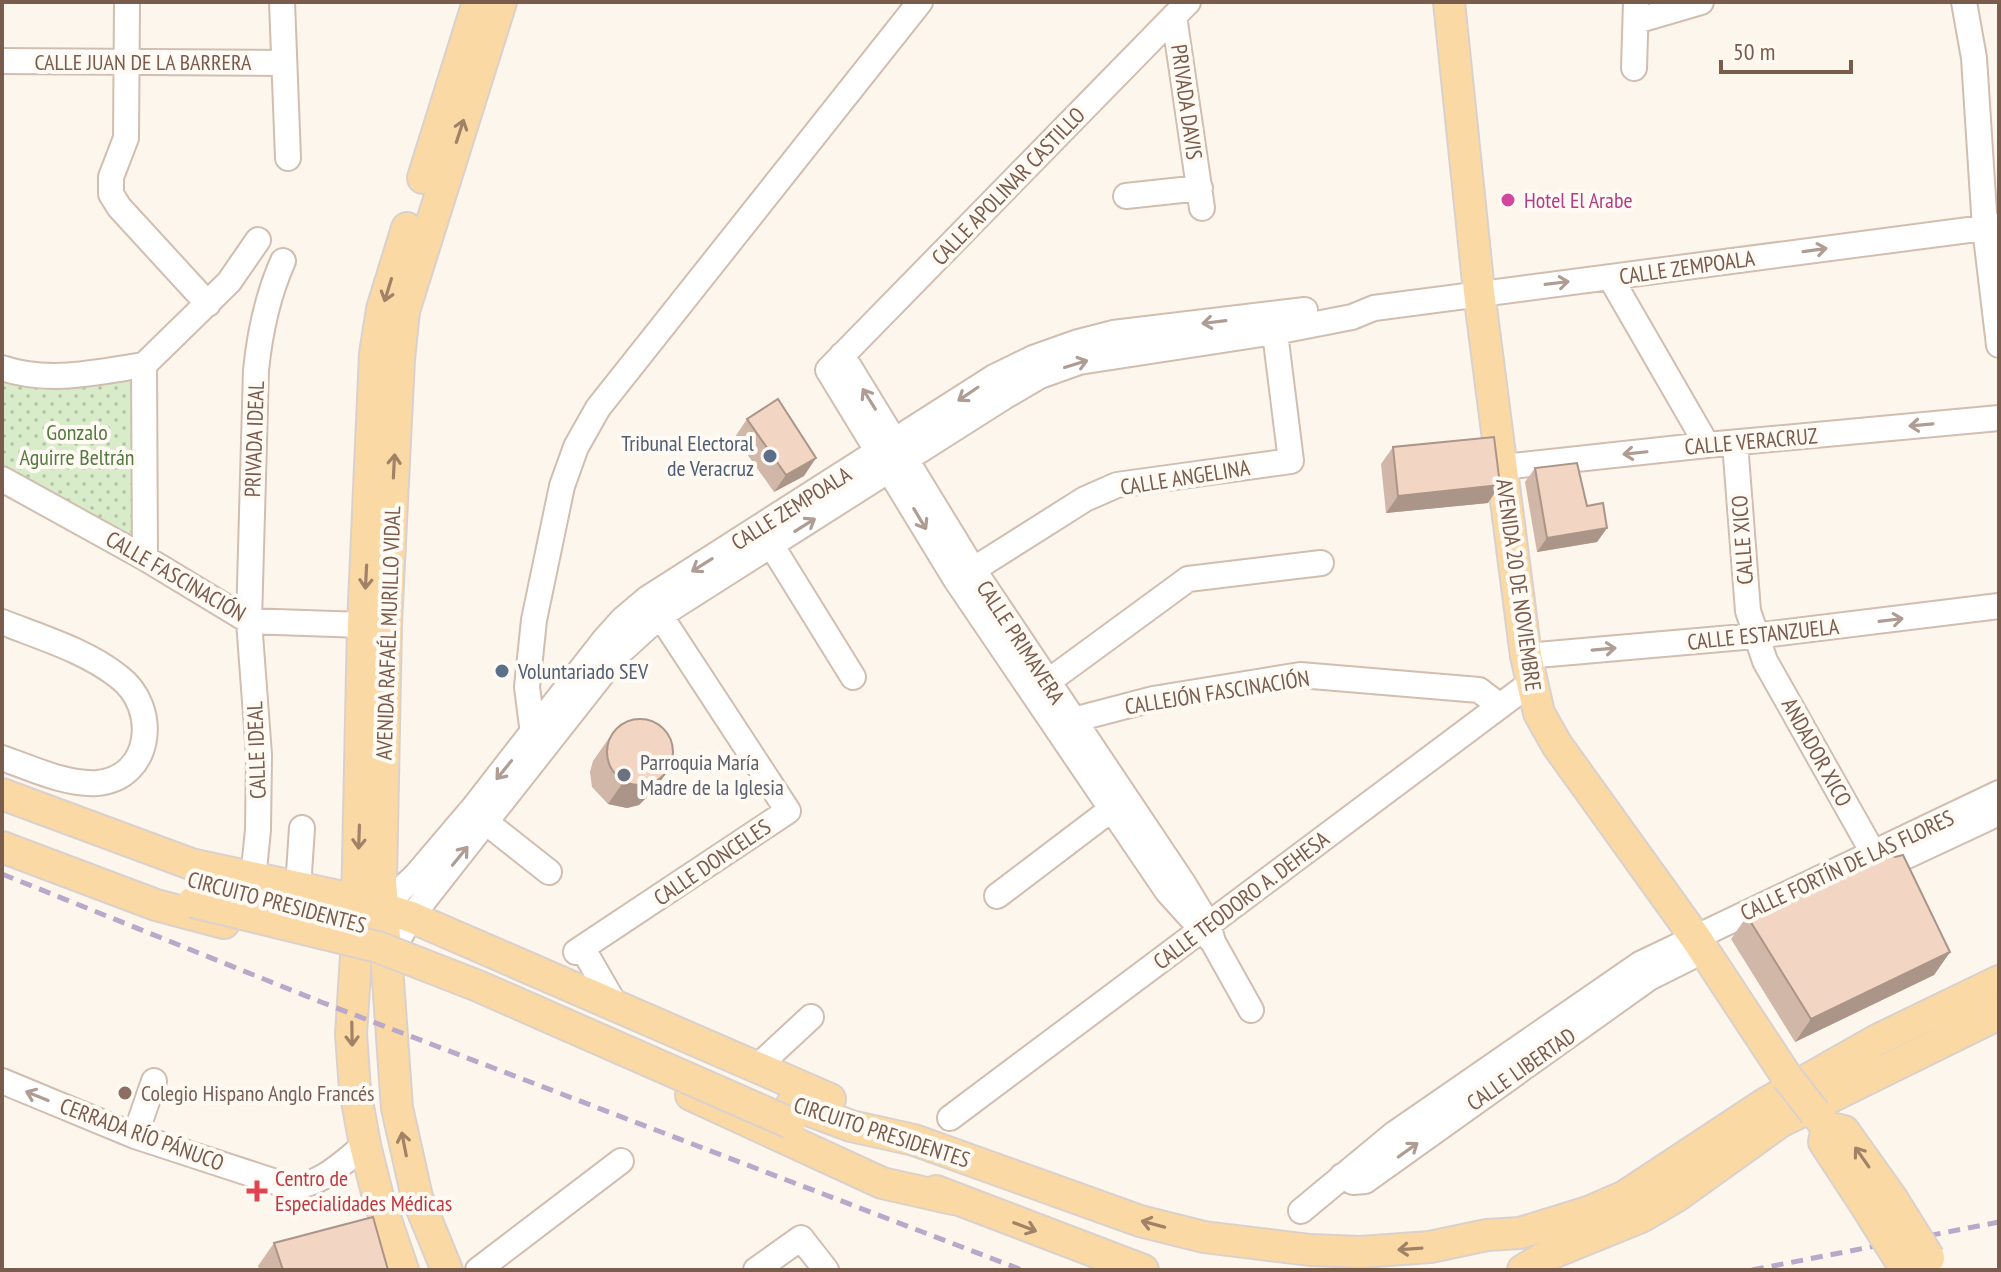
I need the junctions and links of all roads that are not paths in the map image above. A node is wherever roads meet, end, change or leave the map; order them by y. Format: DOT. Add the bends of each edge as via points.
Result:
graph roads {
  1 [pos="127,2"];
  2 [pos="282,2"];
  3 [pos="478,2"];
  4 [pos="501,2"];
  5 [pos="920,2"];
  6 [pos="1449,2"];
  7 [pos="1701,2"];
  8 [pos="1964,2"];
  9 [pos="1181,9"];
  10 [pos="1636,11"];
  11 [pos="2,61"];
  12 [pos="125,62"];
  13 [pos="283,63"];
  14 [pos="1634,68"];
  15 [pos="288,158"];
  16 [pos="1126,196"];
  17 [pos="1992,227"];
  18 [pos="258,240"];
  19 [pos="283,261"];
  20 [pos="1610,277"];
  21 [pos="1479,292"];
  22 [pos="208,304"];
  23 [pos="1274,323"];
  24 [pos="1999,345"];
  25 [pos="835,362"];
  26 [pos="144,365"];
  27 [pos="2,368"];
  28 [pos="1999,418"];
  29 [pos="1735,443"];
  30 [pos="1707,445"];
  31 [pos="894,456"];
  32 [pos="1503,467"];
  33 [pos="2,479"];
  34 [pos="772,546"];
  35 [pos="145,558"];
  36 [pos="1321,563"];
  37 [pos="965,574"];
  38 [pos="655,606"];
  39 [pos="1999,606"];
  40 [pos="249,621"];
  41 [pos="2,622"];
  42 [pos="363,625"];
  43 [pos="1755,636"];
  44 [pos="1529,669"];
  45 [pos="853,677"];
  46 [pos="1041,687"];
  47 [pos="1500,706"];
  48 [pos="1073,720"];
  49 [pos="540,739"];
  50 [pos="2,758"];
  51 [pos="372,785"];
  52 [pos="1999,793"];
  53 [pos="2,794"];
  54 [pos="1113,808"];
  55 [pos="2,811"];
  56 [pos="1999,813"];
  57 [pos="487,823"];
  58 [pos="302,828"];
  59 [pos="2,832"];
  60 [pos="2,847"];
  61 [pos="1878,860"];
  62 [pos="549,872"];
  63 [pos="253,879"];
  64 [pos="304,889"];
  65 [pos="195,892"];
  66 [pos="997,896"];
  67 [pos="384,908"];
  68 [pos="1207,932"];
  69 [pos="296,939"];
  70 [pos="1699,944"];
  71 [pos="356,956"];
  72 [pos="1999,962"];
  73 [pos="388,964"];
  74 [pos="531,969"];
  75 [pos="1999,981"];
  76 [pos="617,1008"];
  77 [pos="1251,1010"];
  78 [pos="513,1013"];
  79 [pos="1999,1014"];
  80 [pos="811,1017"];
  81 [pos="1999,1032"];
  82 [pos="756,1068"];
  83 [pos="1785,1075"];
  84 [pos="2,1081"];
  85 [pos="154,1081"];
  86 [pos="1773,1112"];
  87 [pos="791,1114"];
  88 [pos="950,1118"];
  89 [pos="1821,1120"];
  90 [pos="135,1136"];
  91 [pos="914,1140"];
  92 [pos="365,1145"];
  93 [pos="621,1161"];
  94 [pos="953,1199"];
  95 [pos="1301,1211"];
  96 [pos="1487,1235"];
  97 [pos="1919,1266"];
  98 [pos="403,1270"];
  99 [pos="447,1270"];
  100 [pos="478,1270"];
  101 [pos="756,1270"];
  102 [pos="826,1270"];
  103 [pos="1143,1270"];
  104 [pos="1523,1270"];
  105 [pos="1558,1270"];
  1 -- 12 [label="street"];
  2 -- 13 [label="street"];
  3 -- 42 [label="main road, AVENIDA RAFAÉL MURILLO VIDAL, one-way" via="382,309 375,354"];
  51 -- 4 [label="main road, AVENIDA RAFAÉL MURILLO VIDAL, one-way" via="404,311"];
  5 -- 49 [label="street" via="598,408 576,447 562,486 534,620 527,687"];
  6 -- 21 [label="main road, AVENIDA 20 DE NOVIEMBRE"];
  7 -- 10 [label="street"];
  8 -- 17 [label="street"];
  9 -- 16 [label="street, PRIVADA DAVIS" via="1201,198"];
  9 -- 25 [label="street, CALLE APOLINAR CASTILLO"];
  10 -- 14 [label="street"];
  11 -- 12 [label="street, CALLE JUAN DE LA BARRERA"];
  12 -- 13 [label="street, CALLE JUAN DE LA BARRERA"];
  12 -- 22 [label="street" via="126,138 111,177 111,194"];
  13 -- 15 [label="street"];
  20 -- 17 [label="street, CALLE ZEMPOALA, one-way"];
  17 -- 24 [label="street"];
  18 -- 22 [label="street"];
  19 -- 40 [label="street, PRIVADA IDEAL" via="260,329 256,370"];
  21 -- 20 [label="street, CALLE ZEMPOALA, one-way"];
  20 -- 30 [label="street"];
  21 -- 23 [label="street, CALLE ZEMPOALA" via="1374,308 1352,317"];
  21 -- 32 [label="main road, AVENIDA 20 DE NOVIEMBRE"];
  22 -- 26 [label="street"];
  23 -- 31 [label="street, CALLE ZEMPOALA" via="1079,362 1040,376"];
  23 -- 37 [label="street, CALLE ANGELINA" via="1291,461 1117,485 1085,499"];
  25 -- 31 [label="street, CALLE PRIMAVERA"];
  26 -- 27 [label="street" via="64,377"];
  26 -- 35 [label="street"];
  28 -- 29 [label="street, CALLE VERACRUZ, one-way"];
  29 -- 30 [label="street, CALLE VERACRUZ"];
  29 -- 43 [label="street, CALLE XICO" via="1748,611"];
  30 -- 32 [label="street, CALLE VERACRUZ, one-way"];
  34 -- 31 [label="street, CALLE ZEMPOALA, one-way"];
  31 -- 37 [label="street, CALLE PRIMAVERA"];
  31 -- 38 [label="street, CALLE ZEMPOALA, one-way"];
  32 -- 44 [label="main road, AVENIDA 20 DE NOVIEMBRE"];
  33 -- 35 [label="street, CALLE FASCINACIÓN"];
  34 -- 38 [label="street, CALLE ZEMPOALA"];
  34 -- 45 [label="street"];
  35 -- 40 [label="street, CALLE FASCINACIÓN"];
  36 -- 46 [label="street" via="1188,579"];
  37 -- 46 [label="street, CALLE PRIMAVERA"];
  38 -- 49 [label="street, CALLE ZEMPOALA"];
  38 -- 76 [label="street, CALLE DONCELES" via="788,811 579,950"];
  43 -- 39 [label="street, CALLE ESTANZUELA, one-way"];
  40 -- 42 [label="street, CALLE FASCINACIÓN"];
  40 -- 63 [label="street, CALLE IDEAL" via="259,755"];
  41 -- 50 [label="street" via="68,648 120,677 138,698 146,721 134,764 116,780 66,779"];
  42 -- 51 [label="main road, AVENIDA RAFAÉL MURILLO VIDAL"];
  44 -- 43 [label="street, CALLE ESTANZUELA, one-way"];
  43 -- 61 [label="street, ANDADOR XICO"];
  44 -- 47 [label="street, CALLE TEODORO A. DEHESA"];
  44 -- 70 [label="main road, AVENIDA 20 DE NOVIEMBRE" via="1539,713 1557,745"];
  46 -- 48 [label="street, CALLE PRIMAVERA"];
  46 -- 54 [label="street, CALLE PRIMAVERA"];
  47 -- 48 [label="street, CALLEJÓN FASCINACIÓN" via="1479,690 1300,675 1153,699"];
  47 -- 68 [label="street, CALLE TEODORO A. DEHESA"];
  48 -- 68 [label="street, CALLE PRIMAVERA" via="1183,883"];
  49 -- 57 [label="street, CALLE ZEMPOALA"];
  49 -- 67 [label="street, CALLE ZEMPOALA, one-way"];
  51 -- 67 [label="main road, AVENIDA RAFAÉL MURILLO VIDAL"];
  52 -- 61 [label="street, CALLE FORTÍN DE LAS FLORES"];
  53 -- 63 [label="main road" via="191,864"];
  54 -- 66 [label="street"];
  54 -- 68 [label="street, CALLE PRIMAVERA" via="1167,891"];
  55 -- 65 [label="main road, CIRCUITO PRESIDENTES"];
  56 -- 61 [label="street, CALLE FORTÍN DE LAS FLORES"];
  57 -- 62 [label="street"];
  67 -- 57 [label="street, CALLE ZEMPOALA, one-way"];
  58 -- 64 [label="street"];
  59 -- 65 [label="main road, CIRCUITO PRESIDENTES"];
  60 -- 69 [label="main road" via="156,905"];
  61 -- 70 [label="street, CALLE FORTÍN DE LAS FLORES"];
  63 -- 64 [label="main road"];
  64 -- 67 [label="main road"];
  64 -- 69 [label="main road" via="312,909 308,927"];
  65 -- 87 [label="main road, CIRCUITO PRESIDENTES, bridge" via="389,951"];
  67 -- 71 [label="main road, AVENIDA RAFAÉL MURILLO VIDAL"];
  67 -- 73 [label="main road, AVENIDA RAFAÉL MURILLO VIDAL"];
  67 -- 74 [label="main road"];
  68 -- 77 [label="street"];
  68 -- 88 [label="street, CALLE TEODORO A. DEHESA"];
  69 -- 71 [label="main road"];
  70 -- 83 [label="main road, AVENIDA 20 DE NOVIEMBRE"];
  70 -- 95 [label="street, CALLE LIBERTAD" via="1644,971 1394,1134"];
  71 -- 73 [label="main road"];
  71 -- 92 [label="main road, AVENIDA RAFAÉL MURILLO VIDAL, one-way" via="351,1034"];
  72 -- 83 [label="main road"];
  73 -- 78 [label="main road"];
  99 -- 73 [label="main road, AVENIDA RAFAÉL MURILLO VIDAL, one-way" via="417,1197 400,1122"];
  74 -- 76 [label="main road"];
  74 -- 78 [label="main road" via="514,975 505,989"];
  75 -- 86 [label="main road" via="1877,1040"];
  76 -- 82 [label="main road"];
  78 -- 94 [label="main road" via="882,1183"];
  79 -- 86 [label="main road"];
  80 -- 82 [label="street"];
  81 -- 89 [label="main road"];
  82 -- 91 [label="main road"];
  83 -- 89 [label="main road, AVENIDA 20 DE NOVIEMBRE, bridge"];
  83 -- 96 [label="main road" via="1729,1105 1619,1179"];
  90 -- 84 [label="street, CERRADA RÍO PÁNUCO, one-way"];
  85 -- 90 [label="street"];
  86 -- 96 [label="main road, CIRCUITO PRESIDENTES" via="1588,1212 1520,1233"];
  86 -- 104 [label="main road" via="1677,1196"];
  87 -- 91 [label="main road, CIRCUITO PRESIDENTES"];
  87 -- 94 [label="main road, CIRCUITO PRESIDENTES"];
  89 -- 97 [label="main road, AVENIDA 20 DE NOVIEMBRE, bridge" via="1844,1131"];
  89 -- 105 [label="main road" via="1650,1234"];
  90 -- 92 [label="street, CERRADA RÍO PÁNUCO" via="291,1187 320,1181"];
  96 -- 91 [label="main road, CIRCUITO PRESIDENTES, one-way" via="1430,1247 1361,1252 1204,1237 1140,1221"];
  92 -- 98 [label="main road, AVENIDA RAFAÉL MURILLO VIDAL"];
  93 -- 100 [label="street"];
  94 -- 103 [label="main road, CIRCUITO PRESIDENTES, one-way"];
  101 -- 102 [label="street" via="801,1238"];
}
